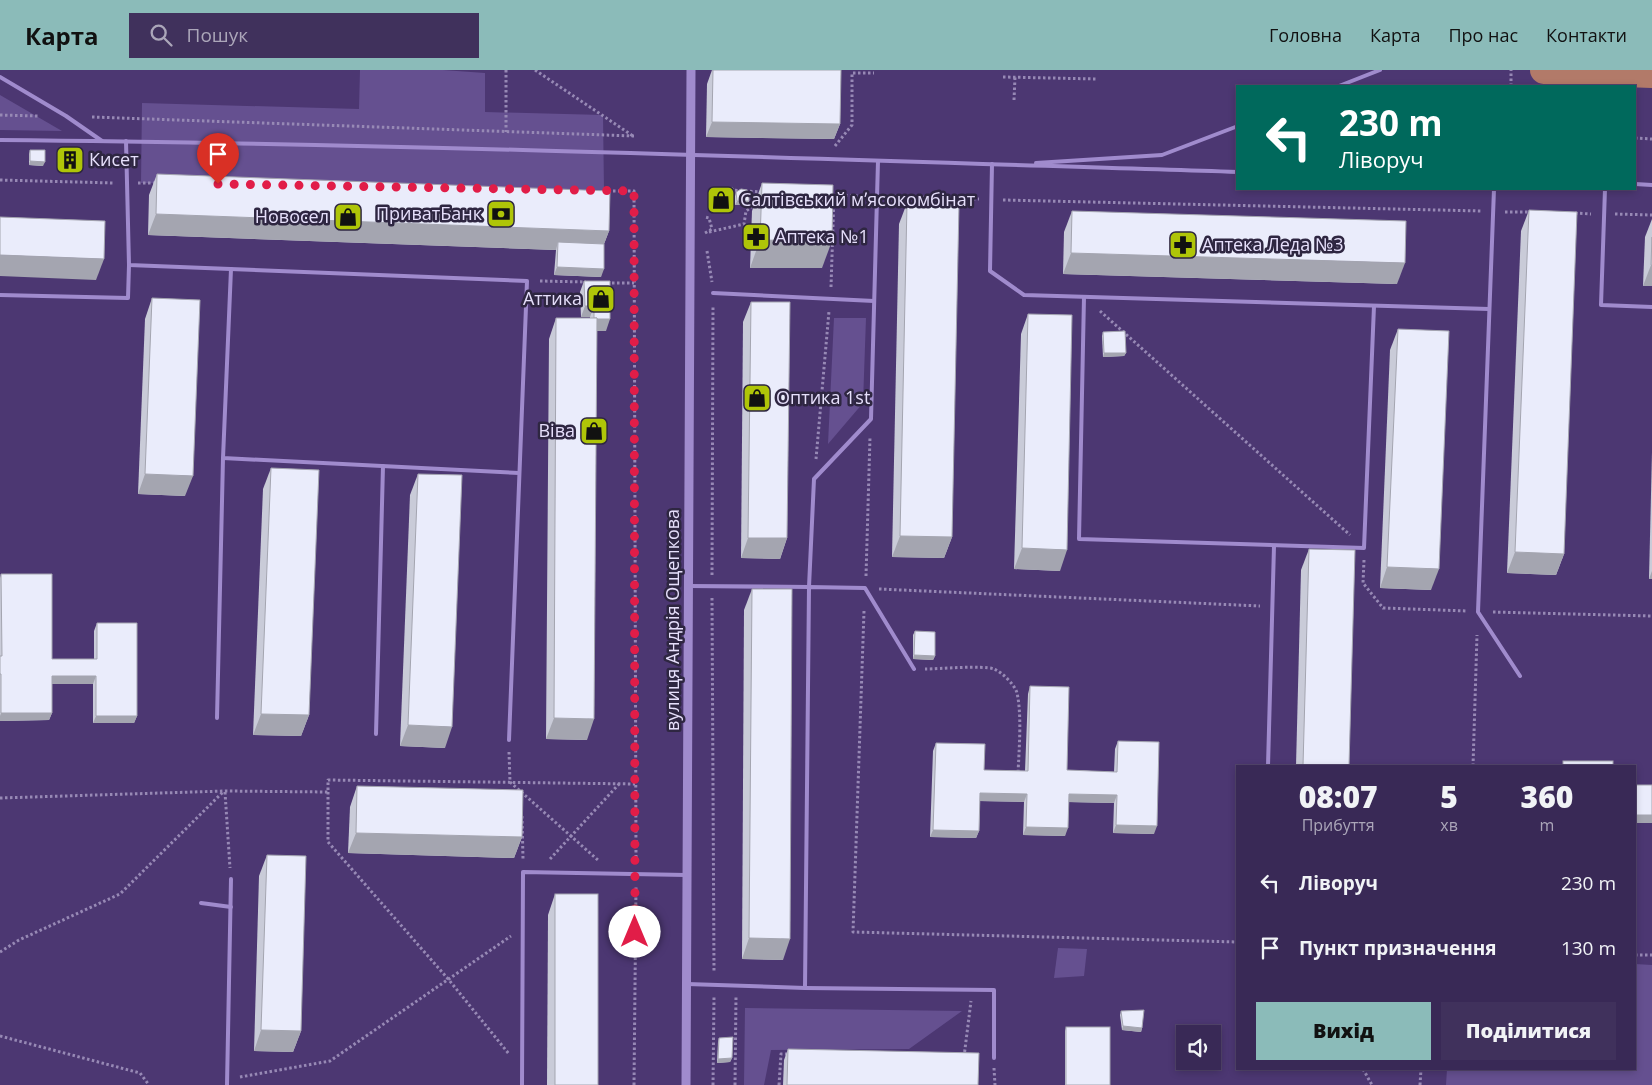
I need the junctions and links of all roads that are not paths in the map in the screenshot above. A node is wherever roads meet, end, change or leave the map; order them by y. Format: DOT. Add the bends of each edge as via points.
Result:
graph roads {
  1 [pos="692,70"];
  2 [pos="1380,70"];
  3 [pos="1544,70"];
  4 [pos="1652,74"];
  5 [pos="0,77"];
  6 [pos="1342,85"];
  7 [pos="1236,127"];
  8 [pos="0,140"];
  9 [pos="102,141"];
  10 [pos="126,141"];
  11 [pos="691,155"];
  12 [pos="878,161"];
  13 [pos="992,164"];
  14 [pos="1012,165"];
  15 [pos="1236,172"];
  16 [pos="1636,184"];
  17 [pos="1652,185"];
  18 [pos="1494,190"];
  19 [pos="1605,190"];
  20 [pos="129,264"];
  21 [pos="231,269"];
  22 [pos="713,292"];
  23 [pos="0,295"];
  24 [pos="1084,297"];
  25 [pos="874,301"];
  26 [pos="1374,306"];
  27 [pos="1652,307"];
  28 [pos="1489,309"];
  29 [pos="223,458"];
  30 [pos="383,466"];
  31 [pos="520,473"];
  32 [pos="1274,546"];
  33 [pos="689,586"];
  34 [pos="809,587"];
  35 [pos="914,669"];
  36 [pos="1520,676"];
  37 [pos="216,718"];
  38 [pos="376,734"];
  39 [pos="509,740"];
  40 [pos="1268,765"];
  41 [pos="688,875"];
  42 [pos="231,879"];
  43 [pos="201,903"];
  44 [pos="231,907"];
  45 [pos="687,984"];
  46 [pos="805,988"];
  47 [pos="994,1058"];
  48 [pos="227,1085"];
  49 [pos="522,1085"];
  50 [pos="686,1085"];
  1 -- 11 [label="street, вулиця Андрія Ощепкова"];
  2 -- 6 [label="lane"];
  3 -- 4 [label="main road"];
  5 -- 9 [label="lane"];
  7 -- 14 [label="lane" via="1162,155"];
  8 -- 9 [label="lane"];
  9 -- 10 [label="lane"];
  10 -- 11 [label="lane"];
  10 -- 20 [label="lane"];
  11 -- 12 [label="lane"];
  11 -- 33 [label="street, вулиця Андрія Ощепкова"];
  12 -- 13 [label="lane"];
  12 -- 25 [label="lane"];
  13 -- 14 [label="lane"];
  13 -- 24 [label="lane" via="990,271 1024,295"];
  14 -- 15 [label="lane"];
  16 -- 17 [label="lane"];
  18 -- 28 [label="lane"];
  19 -- 27 [label="lane" via="1602,305"];
  20 -- 21 [label="lane"];
  20 -- 23 [label="lane" via="128,298"];
  21 -- 29 [label="lane"];
  21 -- 31 [label="lane" via="527,281"];
  22 -- 25 [label="lane"];
  24 -- 26 [label="lane"];
  24 -- 32 [label="lane" via="1079,539"];
  25 -- 34 [label="lane" via="871,419 814,479"];
  26 -- 28 [label="lane"];
  26 -- 32 [label="lane" via="1364,548"];
  28 -- 36 [label="lane" via="1478,612"];
  29 -- 30 [label="lane"];
  29 -- 37 [label="lane"];
  30 -- 31 [label="lane"];
  30 -- 38 [label="lane"];
  31 -- 39 [label="lane"];
  32 -- 40 [label="lane"];
  33 -- 34 [label="lane"];
  33 -- 41 [label="street, вулиця Андрія Ощепкова"];
  34 -- 35 [label="lane" via="865,588"];
  34 -- 46 [label="lane"];
  41 -- 45 [label="street, вулиця Андрія Ощепкова"];
  41 -- 49 [label="lane" via="523,872"];
  42 -- 44 [label="lane"];
  43 -- 44 [label="lane"];
  44 -- 48 [label="lane"];
  45 -- 46 [label="lane"];
  45 -- 50 [label="street, вулиця Андрія Ощепкова"];
  46 -- 47 [label="lane" via="994,990"];
}
